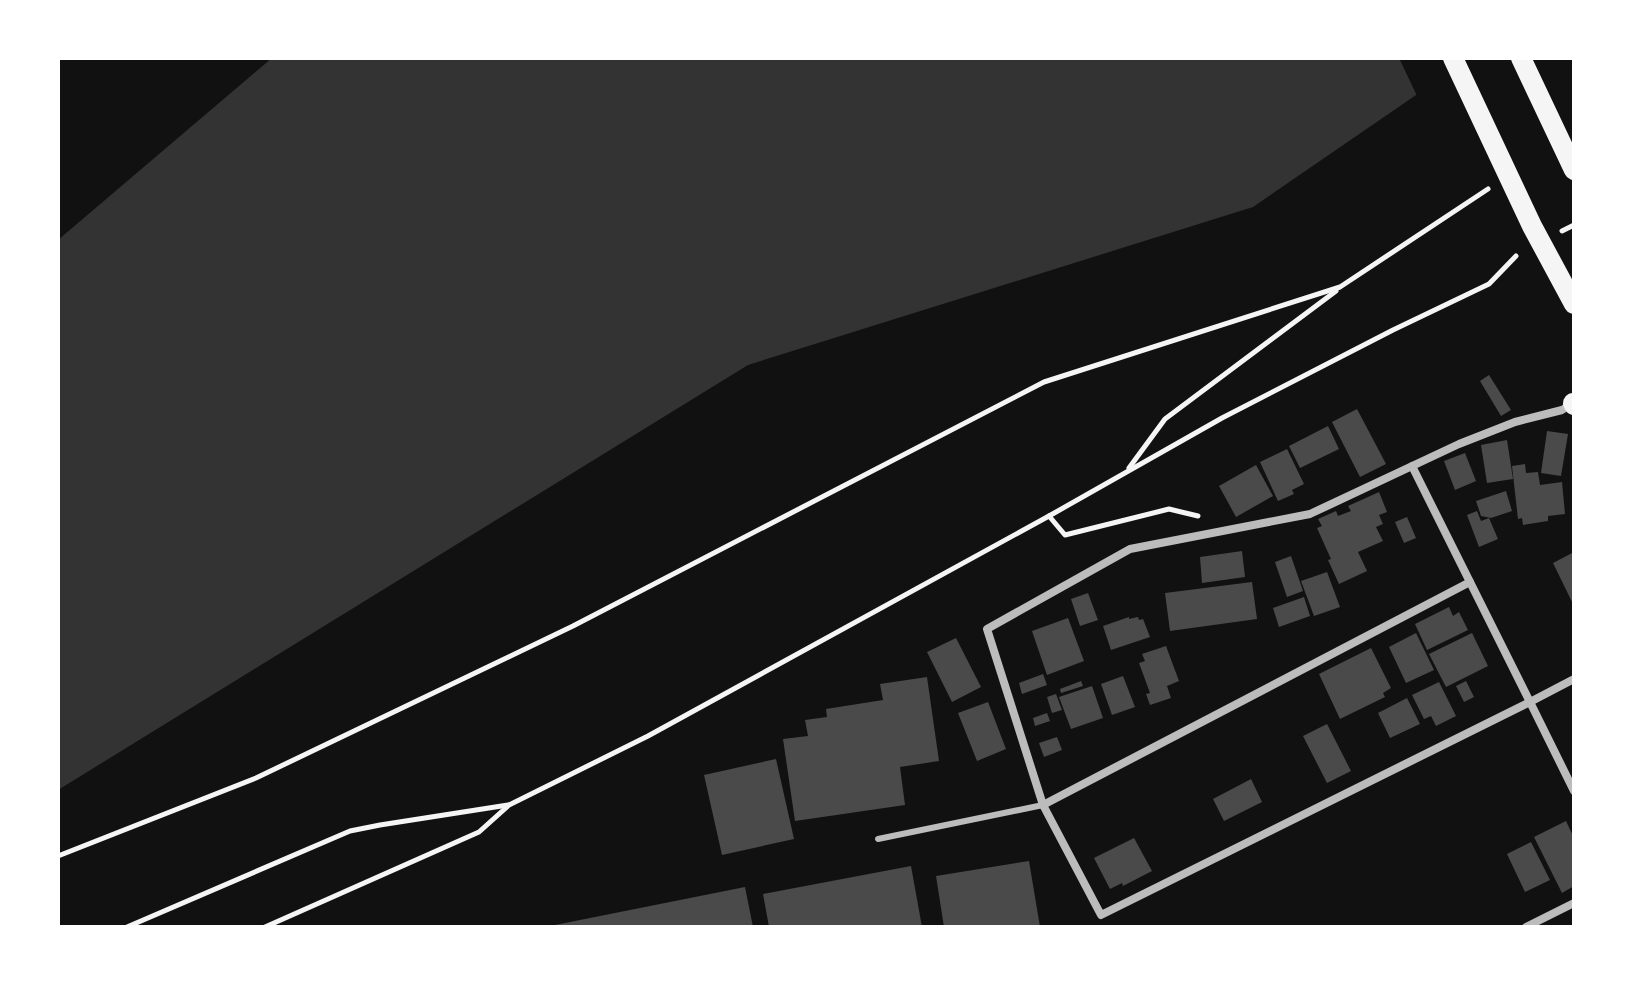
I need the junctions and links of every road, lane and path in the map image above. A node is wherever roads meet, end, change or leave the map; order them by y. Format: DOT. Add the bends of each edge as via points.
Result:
graph roads {
  1 [pos="1453,58"];
  2 [pos="1521,58"];
  3 [pos="1574,170"];
  4 [pos="1496,184"];
  5 [pos="1574,225"];
  6 [pos="1558,234"];
  7 [pos="1516,256"];
  8 [pos="1340,287"];
  9 [pos="1573,302"];
  10 [pos="1574,403"];
  11 [pos="1412,466"];
  12 [pos="1127,472"];
  13 [pos="1049,516"];
  14 [pos="1217,531"];
  15 [pos="1470,582"];
  16 [pos="1574,679"];
  17 [pos="1530,702"];
  18 [pos="1574,791"];
  19 [pos="509,805"];
  20 [pos="1043,805"];
  21 [pos="878,839"];
  22 [pos="58,856"];
  23 [pos="1574,903"];
  24 [pos="127,927"];
  25 [pos="265,927"];
  26 [pos="1526,927"];
  1 -- 9 [label="main road"];
  2 -- 3 [label="main road"];
  4 -- 8 [label="path"];
  5 -- 6 [label="path"];
  7 -- 12 [label="path" via="1489,284 1222,418"];
  8 -- 12 [label="path" via="1165,419"];
  8 -- 22 [label="path" via="1044,382 573,626 256,778"];
  10 -- 11 [label="street"];
  11 -- 14 [label="street" via="1310,514"];
  11 -- 15 [label="street"];
  12 -- 13 [label="path"];
  13 -- 14 [label="path" via="1065,535 1169,509 1211,518"];
  13 -- 19 [label="path" via="648,736"];
  14 -- 20 [label="street" via="1130,549 987,629"];
  15 -- 17 [label="street"];
  15 -- 20 [label="street"];
  16 -- 17 [label="street"];
  17 -- 18 [label="street"];
  17 -- 20 [label="street" via="1101,915"];
  19 -- 24 [label="path" via="350,831"];
  19 -- 25 [label="path" via="479,832"];
  20 -- 21 [label="lane"];
  23 -- 26 [label="street"];
}
